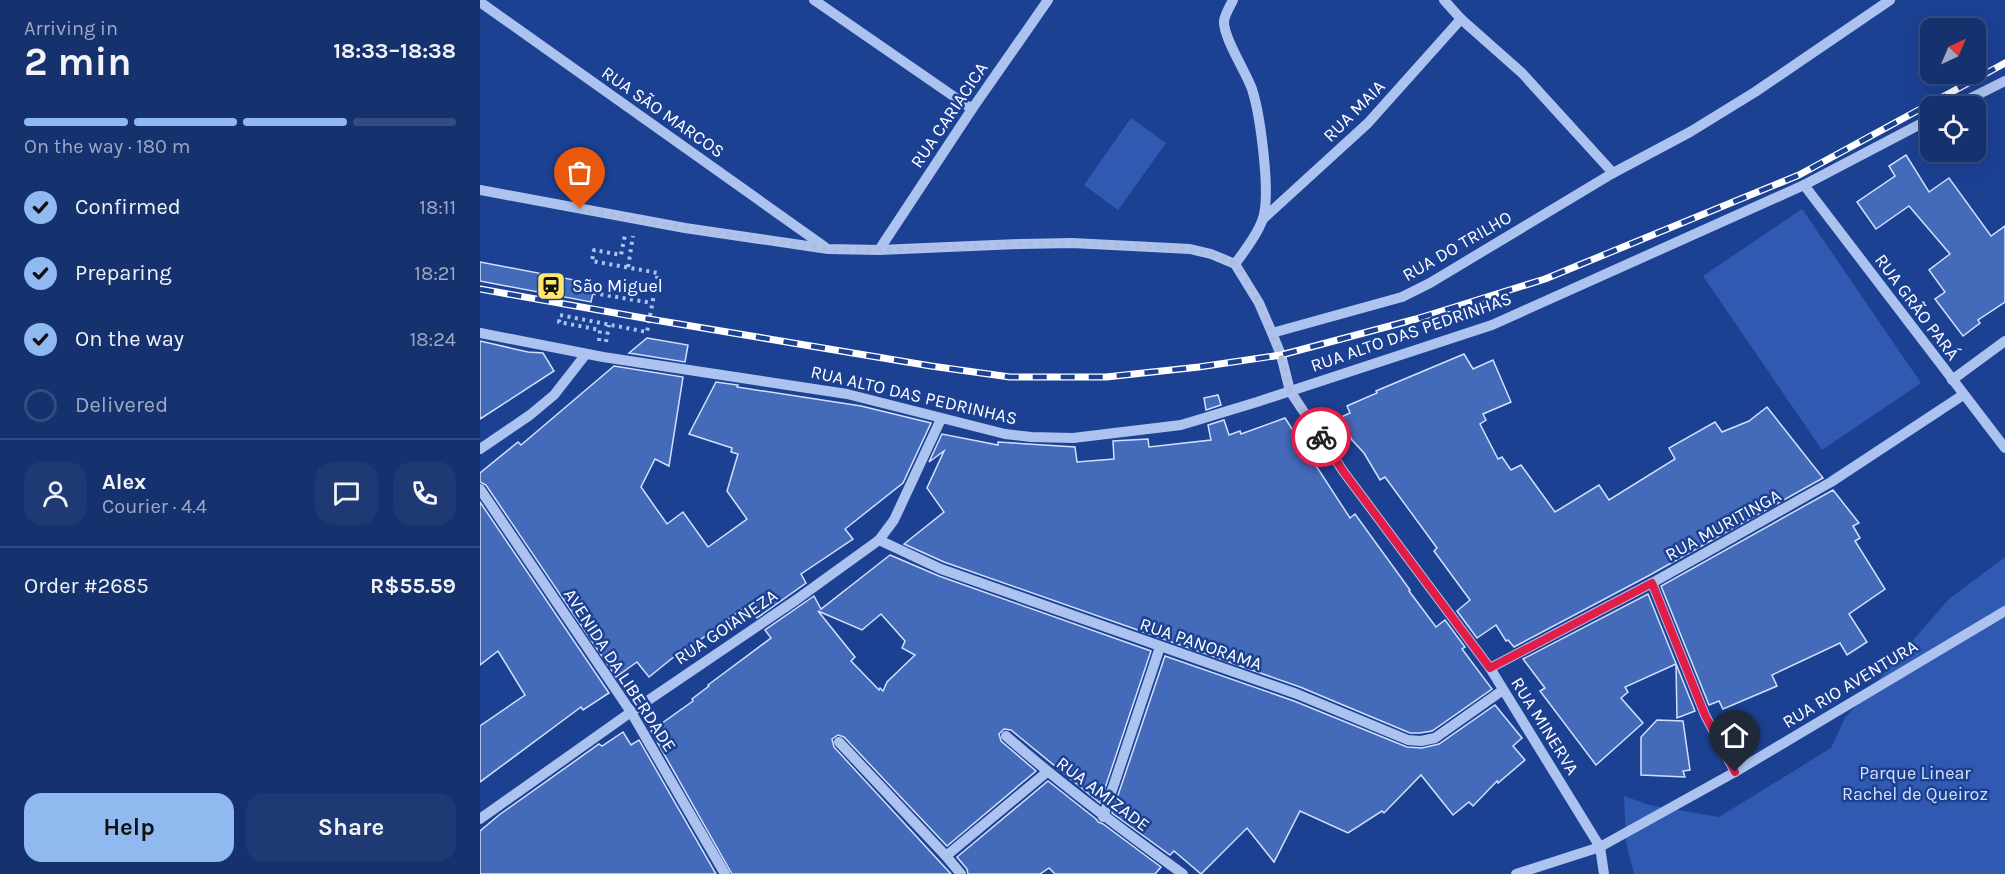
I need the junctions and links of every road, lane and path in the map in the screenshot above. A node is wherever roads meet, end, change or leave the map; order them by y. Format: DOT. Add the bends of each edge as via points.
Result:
graph roads {
  1 [pos="814,0"];
  2 [pos="1048,0"];
  3 [pos="1233,0"];
  4 [pos="1444,0"];
  5 [pos="1887,1"];
  6 [pos="480,2"];
  7 [pos="1461,19"];
  8 [pos="2005,81"];
  9 [pos="1975,96"];
  10 [pos="972,109"];
  11 [pos="1920,124"];
  12 [pos="1613,173"];
  13 [pos="1804,185"];
  14 [pos="480,190"];
  15 [pos="1263,219"];
  16 [pos="626,230"];
  17 [pos="634,232"];
  18 [pos="828,249"];
  19 [pos="879,250"];
  20 [pos="1235,264"];
  21 [pos="628,267"];
  22 [pos="593,293"];
  23 [pos="652,303"];
  24 [pos="480,333"];
  25 [pos="1272,333"];
  26 [pos="2005,341"];
  27 [pos="591,355"];
  28 [pos="1952,380"];
  29 [pos="1290,391"];
  30 [pos="1963,395"];
  31 [pos="941,419"];
  32 [pos="2005,448"];
  33 [pos="480,449"];
  34 [pos="480,489"];
  35 [pos="879,540"];
  36 [pos="1652,583"];
  37 [pos="2005,611"];
  38 [pos="1160,647"];
  39 [pos="1490,668"];
  40 [pos="1503,690"];
  41 [pos="630,712"];
  42 [pos="1006,736"];
  43 [pos="839,742"];
  44 [pos="1047,772"];
  45 [pos="1735,772"];
  46 [pos="1103,817"];
  47 [pos="480,819"];
  48 [pos="1600,847"];
  49 [pos="946,856"];
  50 [pos="725,874"];
  51 [pos="961,874"];
  52 [pos="1183,874"];
  53 [pos="1516,874"];
  54 [pos="1604,874"];
  1 -- 10 [label="street"];
  2 -- 10 [label="street, RUA CARIACICA"];
  3 -- 15 [label="street" via="1224,21 1225,30 1252,90 1261,127 1266,198"];
  4 -- 7 [label="street"];
  5 -- 12 [label="street, RUA DO TRILHO" via="1755,92"];
  6 -- 18 [label="street, RUA SÃO MARCOS"];
  7 -- 12 [label="street" via="1522,73"];
  7 -- 15 [label="street, RUA MAIA" via="1368,123"];
  8 -- 9 [label="street"];
  10 -- 19 [label="street, RUA CARIACICA"];
  11 -- 13 [label="street, RUA ALTO DAS PEDRINHAS"];
  12 -- 25 [label="street, RUA DO TRILHO" via="1402,297"];
  13 -- 28 [label="street, RUA GRÃO PARÁ"];
  13 -- 29 [label="street, RUA ALTO DAS PEDRINHAS" via="1492,325"];
  14 -- 18 [label="street" via="685,228"];
  15 -- 20 [label="street"];
  16 -- 21 [label="path" via="621,255 594,250 592,261"];
  17 -- 21 [label="path"];
  18 -- 19 [label="street"];
  19 -- 20 [label="street" via="1072,243 1190,249"];
  20 -- 25 [label="street, RUA MINERVA"];
  21 -- 23 [label="path" via="658,273"];
  22 -- 23 [label="path"];
  23 -- 27 [label="path" via="647,332 560,315 559,322 600,330"];
  24 -- 27 [label="street, RUA ALTO DAS PEDRINHAS"];
  25 -- 29 [label="street, RUA MINERVA"];
  26 -- 28 [label="street"];
  27 -- 31 [label="street, RUA ALTO DAS PEDRINHAS" via="847,394"];
  27 -- 33 [label="street" via="530,416"];
  28 -- 30 [label="street, RUA GRÃO PARÁ"];
  29 -- 31 [label="street, RUA ALTO DAS PEDRINHAS" via="1181,425 1073,438 1005,434"];
  29 -- 39 [label="street, RUA MINERVA" via="1343,471"];
  30 -- 32 [label="street, RUA GRÃO PARÁ"];
  30 -- 36 [label="street, RUA MURITINGA" via="1831,482"];
  31 -- 35 [label="street, RUA GOIANEZA" via="894,520"];
  34 -- 41 [label="street, AVENIDA DA LIBERDADE"];
  35 -- 38 [label="street, RUA PANORAMA" via="941,569"];
  35 -- 41 [label="street, RUA GOIANEZA"];
  36 -- 39 [label="street, RUA MURITINGA"];
  36 -- 45 [label="street" via="1705,715"];
  37 -- 45 [label="street, RUA RIO AVENTURA"];
  38 -- 40 [label="street, RUA PANORAMA" via="1297,694 1408,740 1435,738"];
  38 -- 46 [label="street"];
  39 -- 40 [label="street, RUA MINERVA"];
  40 -- 48 [label="street, RUA MINERVA"];
  41 -- 47 [label="street, RUA GOIANEZA"];
  41 -- 50 [label="street, AVENIDA DA LIBERDADE"];
  42 -- 44 [label="street, RUA AMIZADE"];
  43 -- 49 [label="street"];
  44 -- 46 [label="street, RUA AMIZADE"];
  44 -- 49 [label="street"];
  45 -- 48 [label="street, RUA RIO AVENTURA"];
  46 -- 52 [label="street, RUA AMIZADE"];
  48 -- 53 [label="street, RUA RIO AVENTURA"];
  48 -- 54 [label="street"];
  49 -- 51 [label="street"];
}
